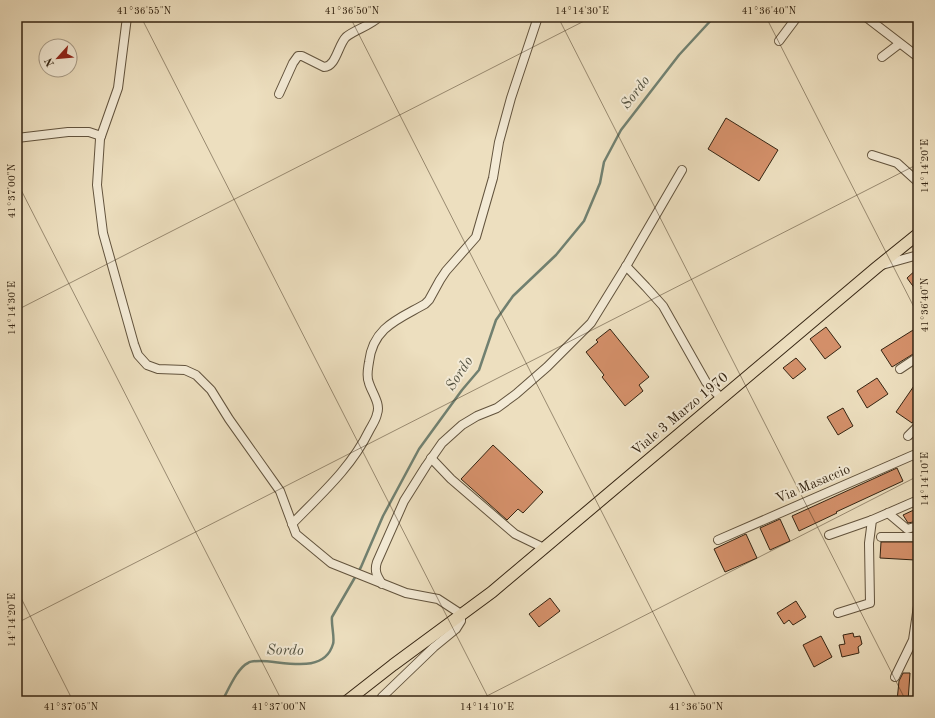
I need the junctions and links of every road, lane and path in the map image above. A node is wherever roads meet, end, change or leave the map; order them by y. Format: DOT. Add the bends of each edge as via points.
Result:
graph roads {
  1 [pos="127,17"];
  2 [pos="379,17"];
  3 [pos="538,17"];
  4 [pos="866,17"];
  5 [pos="879,17"];
  6 [pos="794,18"];
  7 [pos="877,26"];
  8 [pos="779,42"];
  9 [pos="899,44"];
  10 [pos="882,57"];
  11 [pos="918,57"];
  12 [pos="279,94"];
  13 [pos="101,136"];
  14 [pos="17,138"];
  15 [pos="872,155"];
  16 [pos="682,170"];
  17 [pos="918,182"];
  18 [pos="918,234"];
  19 [pos="918,255"];
  20 [pos="626,266"];
  21 [pos="876,268"];
  22 [pos="918,357"];
  23 [pos="900,369"];
  24 [pos="722,399"];
  25 [pos="918,426"];
  26 [pos="908,436"];
  27 [pos="918,453"];
  28 [pos="431,458"];
  29 [pos="918,500"];
  30 [pos="888,513"];
  31 [pos="872,520"];
  32 [pos="292,524"];
  33 [pos="918,526"];
  34 [pos="829,535"];
  35 [pos="880,537"];
  36 [pos="918,537"];
  37 [pos="718,540"];
  38 [pos="544,548"];
  39 [pos="382,584"];
  40 [pos="918,606"];
  41 [pos="838,613"];
  42 [pos="461,614"];
  43 [pos="895,677"];
  44 [pos="346,701"];
  45 [pos="380,701"];
  1 -- 13 [label="street" via="118,88"];
  2 -- 12 [label="street" via="346,38 328,67 298,56 292,63"];
  3 -- 32 [label="street" via="511,98 493,178 476,237 446,271 426,304 390,324 378,336 370,356 368,373 368,381 379,408 377,415 362,445 343,472"];
  4 -- 7 [label="street"];
  5 -- 7 [label="street"];
  6 -- 8 [label="street"];
  7 -- 9 [label="street"];
  9 -- 10 [label="street"];
  9 -- 11 [label="street"];
  13 -- 14 [label="street" via="89,132 68,132"];
  13 -- 32 [label="street" via="97,185 103,233 138,355 147,365 158,369 185,370 196,375 211,390 229,420 280,491"];
  15 -- 17 [label="street" via="897,163"];
  16 -- 20 [label="street"];
  18 -- 21 [label="main road, Viale 3 Marzo 1970"];
  19 -- 21 [label="street"];
  20 -- 24 [label="street" via="663,306 706,382"];
  20 -- 28 [label="street" via="591,323 547,367 497,408 462,425 442,443"];
  21 -- 24 [label="main road, Viale 3 Marzo 1970"];
  22 -- 23 [label="street"];
  24 -- 38 [label="main road, Viale 3 Marzo 1970"];
  25 -- 26 [label="street"];
  27 -- 37 [label="street, Via Masaccio"];
  28 -- 38 [label="street" via="451,480 515,534"];
  28 -- 39 [label="street" via="404,501 377,562 376,574"];
  29 -- 30 [label="street"];
  30 -- 31 [label="street"];
  30 -- 33 [label="street" via="907,529"];
  31 -- 34 [label="street"];
  31 -- 41 [label="street" via="869,543 870,603"];
  32 -- 39 [label="street" via="296,534 331,563"];
  35 -- 36 [label="street"];
  38 -- 42 [label="main road, Viale 3 Marzo 1970" via="492,592"];
  39 -- 42 [label="street" via="406,594 438,599"];
  40 -- 43 [label="street" via="913,640"];
  42 -- 44 [label="main road, Viale 3 Marzo 1970"];
  42 -- 45 [label="street" via="461,621 456,629 434,647"];
}
